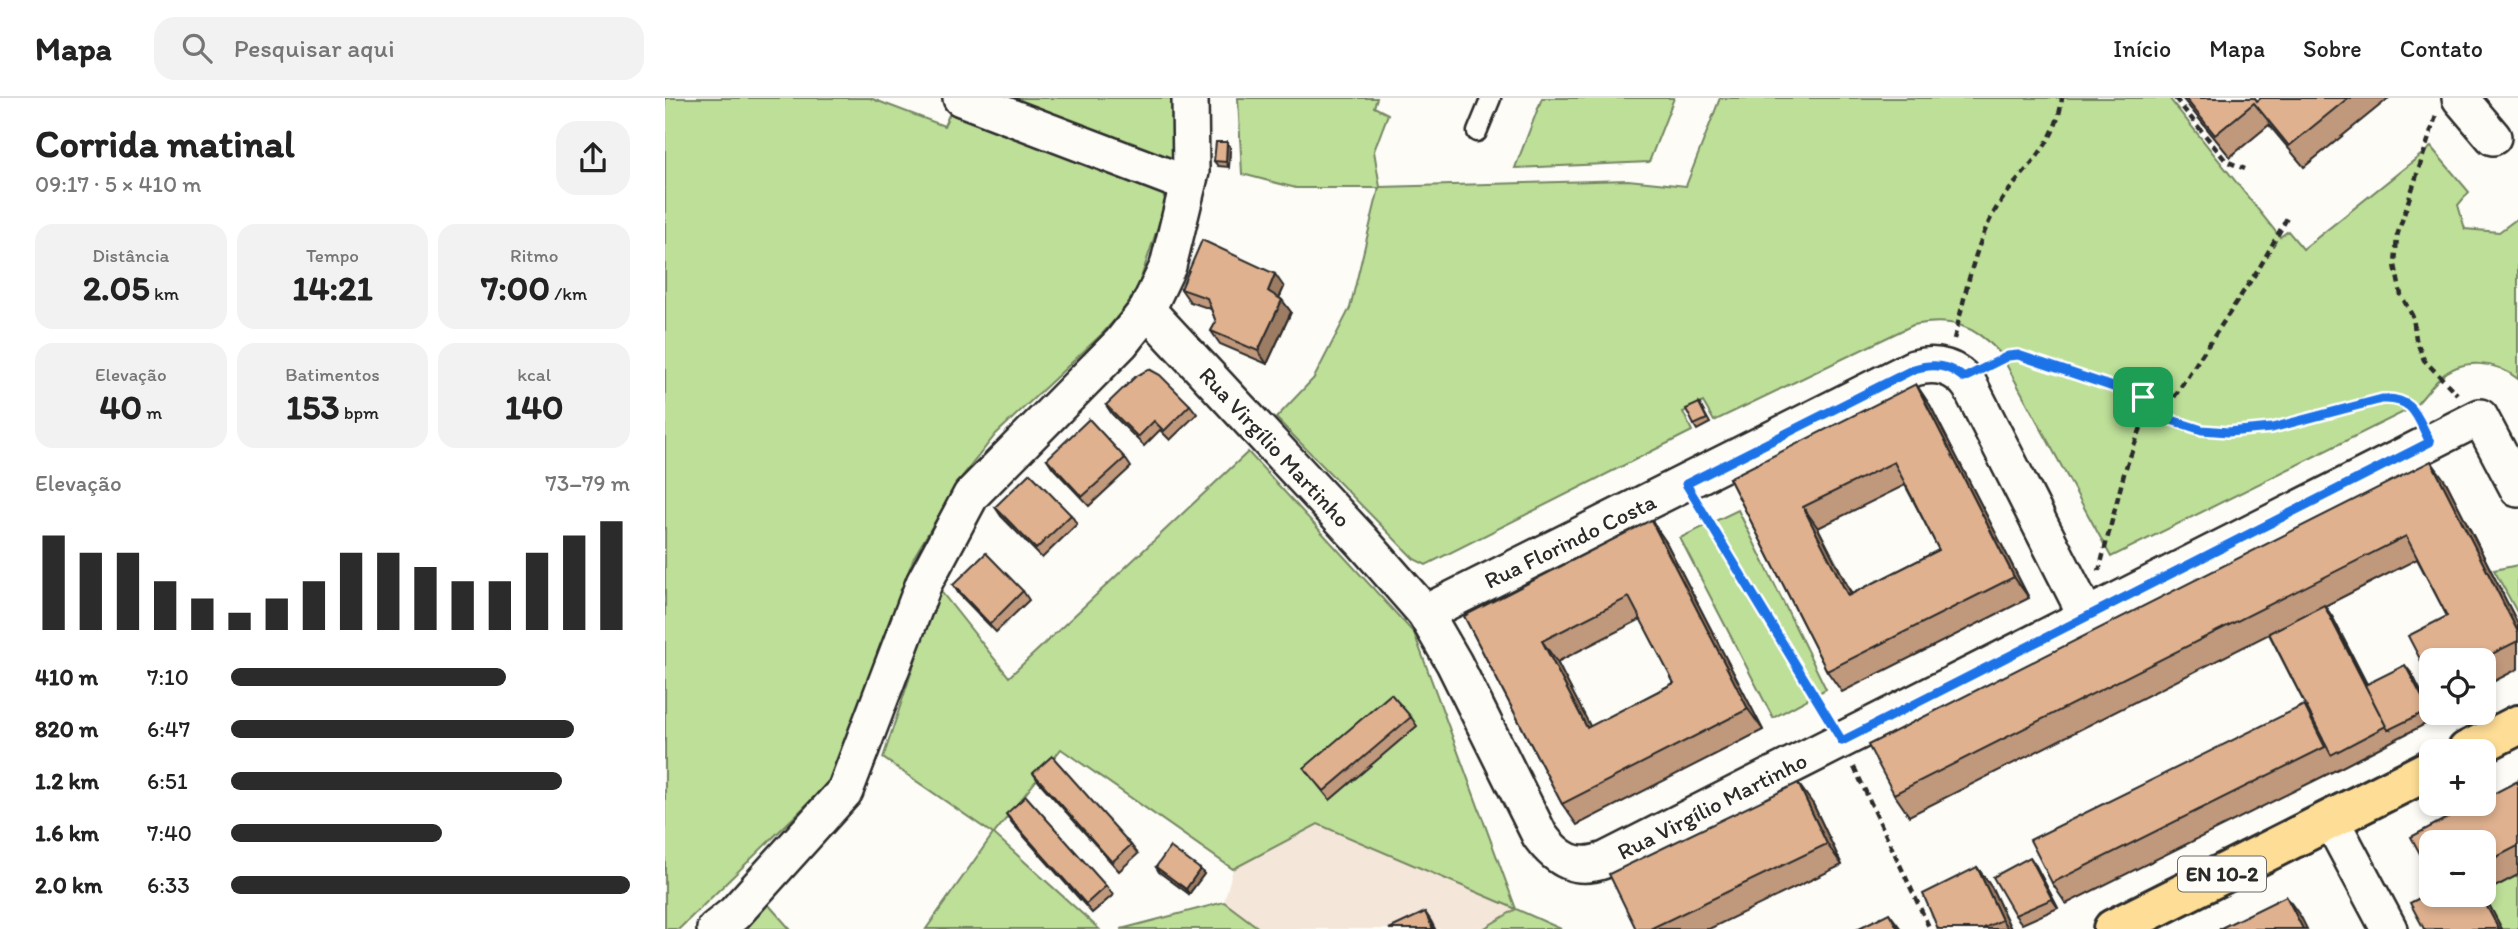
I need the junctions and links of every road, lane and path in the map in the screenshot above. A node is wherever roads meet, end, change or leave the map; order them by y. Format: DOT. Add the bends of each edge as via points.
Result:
graph roads {
  1 [pos="961,98"];
  2 [pos="1189,98"];
  3 [pos="1490,98"];
  4 [pos="2062,98"];
  5 [pos="2175,98"];
  6 [pos="2449,104"];
  7 [pos="1477,132"];
  8 [pos="2493,137"];
  9 [pos="2245,169"];
  10 [pos="1187,184"];
  11 [pos="2287,218"];
  12 [pos="1147,310"];
  13 [pos="1956,373"];
  14 [pos="2147,412"];
  15 [pos="2161,417"];
  16 [pos="2480,417"];
  17 [pos="2430,442"];
  18 [pos="1686,484"];
  19 [pos="2518,489"];
  20 [pos="1425,613"];
  21 [pos="2087,617"];
  22 [pos="2518,725"];
  23 [pos="2491,739"];
  24 [pos="1842,741"];
  25 [pos="2419,775"];
  26 [pos="2331,820"];
  27 [pos="715,929"];
  28 [pos="1930,929"];
  29 [pos="2113,929"];
  30 [pos="2389,929"];
  1 -- 10 [label="street"];
  2 -- 10 [label="street" via="1191,172"];
  3 -- 7 [label="lane"];
  4 -- 13 [label="path" via="2052,134 1993,214 1977,247"];
  5 -- 9 [label="path" via="2226,161"];
  6 -- 8 [label="street"];
  6 -- 16 [label="path" via="2397,236 2395,265 2424,360"];
  10 -- 12 [label="street" via="1168,266"];
  11 -- 15 [label="path"];
  12 -- 20 [label="street, Rua Virgílio Martinho"];
  12 -- 27 [label="street" via="1121,343 971,495 924,583 845,791 735,913"];
  13 -- 14 [label="path" via="2018,355 2143,397"];
  13 -- 18 [label="street, Rua Florindo Costa" via="1927,365 1914,369"];
  13 -- 21 [label="street"];
  14 -- 15 [label="path"];
  14 -- 21 [label="path" via="2125,470"];
  15 -- 17 [label="path" via="2202,430 2228,432 2272,428 2396,398 2410,405"];
  16 -- 17 [label="street, Rua Virgílio Martinho"];
  16 -- 19 [label="street"];
  17 -- 21 [label="street, Rua Virgílio Martinho"];
  18 -- 20 [label="street, Rua Florindo Costa"];
  18 -- 24 [label="path"];
  20 -- 24 [label="street, Rua Virgílio Martinho" via="1540,836 1573,864 1605,860"];
  21 -- 24 [label="street, Rua Virgílio Martinho"];
  22 -- 23 [label="main road"];
  24 -- 28 [label="path"];
  25 -- 26 [label="main road, EN 10-2"];
  26 -- 29 [label="main road, EN 10-2"];
  26 -- 30 [label="street"];
}
